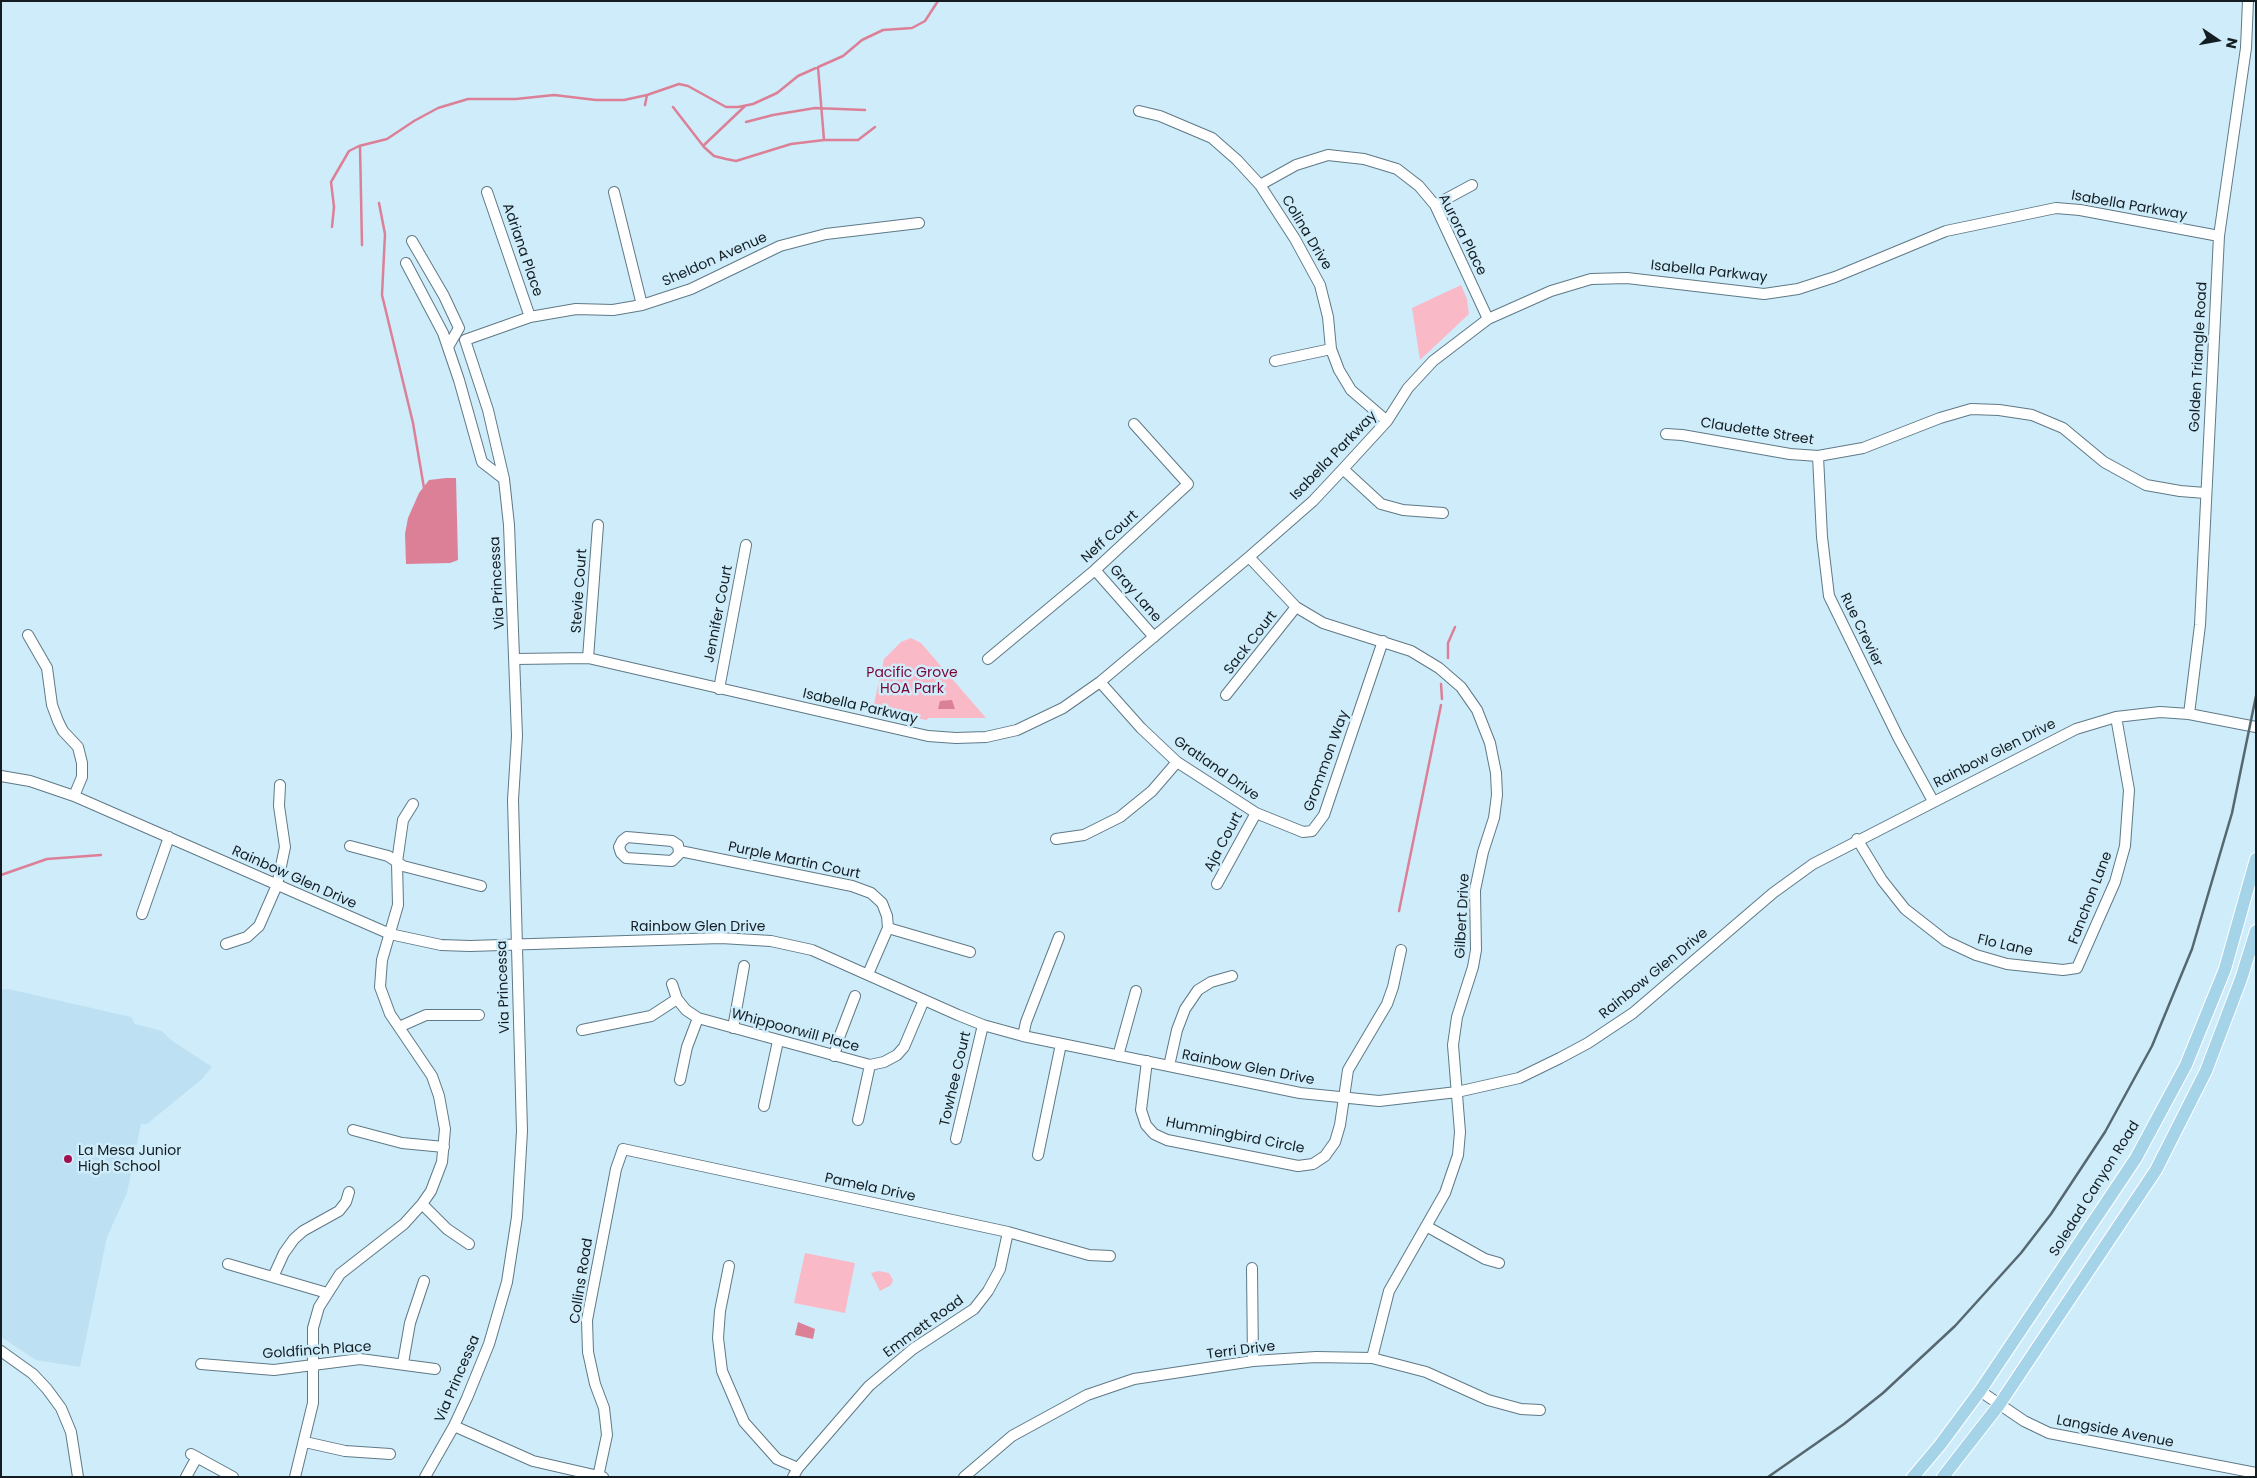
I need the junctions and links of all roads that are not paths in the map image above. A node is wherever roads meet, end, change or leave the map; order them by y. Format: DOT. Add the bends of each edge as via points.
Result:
graph roads {
  1 [pos="2248,1"];
  2 [pos="1139,111"];
  3 [pos="1260,185"];
  4 [pos="1472,185"];
  5 [pos="487,192"];
  6 [pos="614,192"];
  7 [pos="1435,205"];
  8 [pos="919,223"];
  9 [pos="2219,236"];
  10 [pos="412,241"];
  11 [pos="406,263"];
  12 [pos="642,305"];
  13 [pos="530,317"];
  14 [pos="1488,319"];
  15 [pos="465,340"];
  16 [pos="448,347"];
  17 [pos="1331,349"];
  18 [pos="1275,361"];
  19 [pos="1387,422"];
  20 [pos="1134,424"];
  21 [pos="1666,434"];
  22 [pos="1818,456"];
  23 [pos="1343,469"];
  24 [pos="504,480"];
  25 [pos="2205,493"];
  26 [pos="1443,513"];
  27 [pos="598,525"];
  28 [pos="746,545"];
  29 [pos="1249,558"];
  30 [pos="1095,570"];
  31 [pos="1296,607"];
  32 [pos="28,635"];
  33 [pos="1154,637"];
  34 [pos="1383,641"];
  35 [pos="588,658"];
  36 [pos="515,659"];
  37 [pos="988,659"];
  38 [pos="1100,682"];
  39 [pos="719,689"];
  40 [pos="1226,695"];
  41 [pos="2189,714"];
  42 [pos="2116,717"];
  43 [pos="2256,727"];
  44 [pos="1177,762"];
  45 [pos="1,776"];
  46 [pos="280,785"];
  47 [pos="74,796"];
  48 [pos="1933,801"];
  49 [pos="413,804"];
  50 [pos="1256,813"];
  51 [pos="169,837"];
  52 [pos="1857,839"];
  53 [pos="1056,840"];
  54 [pos="350,846"];
  55 [pos="680,851"];
  56 [pos="2256,859"];
  57 [pos="397,862"];
  58 [pos="1217,884"];
  59 [pos="277,885"];
  60 [pos="481,886"];
  61 [pos="142,914"];
  62 [pos="888,928"];
  63 [pos="2256,931"];
  64 [pos="390,934"];
  65 [pos="1058,937"];
  66 [pos="226,944"];
  67 [pos="516,945"];
  68 [pos="1401,950"];
  69 [pos="970,952"];
  70 [pos="744,966"];
  71 [pos="2077,968"];
  72 [pos="868,974"];
  73 [pos="1232,976"];
  74 [pos="672,984"];
  75 [pos="1136,991"];
  76 [pos="855,996"];
  77 [pos="677,999"];
  78 [pos="924,1000"];
  79 [pos="479,1015"];
  80 [pos="698,1018"];
  81 [pos="982,1025"];
  82 [pos="399,1027"];
  83 [pos="733,1028"];
  84 [pos="582,1030"];
  85 [pos="1023,1036"];
  86 [pos="778,1041"];
  87 [pos="1061,1044"];
  88 [pos="834,1056"];
  89 [pos="1118,1056"];
  90 [pos="1147,1061"];
  91 [pos="870,1065"];
  92 [pos="1169,1066"];
  93 [pos="680,1080"];
  94 [pos="1456,1092"];
  95 [pos="1342,1099"];
  96 [pos="764,1106"];
  97 [pos="858,1120"];
  98 [pos="353,1130"];
  99 [pos="956,1139"];
  100 [pos="444,1148"];
  101 [pos="623,1149"];
  102 [pos="1038,1155"];
  103 [pos="348,1192"];
  104 [pos="422,1204"];
  105 [pos="1426,1226"];
  106 [pos="1008,1232"];
  107 [pos="470,1244"];
  108 [pos="1110,1256"];
  109 [pos="1499,1263"];
  110 [pos="228,1264"];
  111 [pos="729,1266"];
  112 [pos="1252,1268"];
  113 [pos="273,1277"];
  114 [pos="424,1281"];
  115 [pos="327,1293"];
  116 [pos="1,1350"];
  117 [pos="1372,1358"];
  118 [pos="1254,1362"];
  119 [pos="403,1363"];
  120 [pos="201,1364"];
  121 [pos="312,1364"];
  122 [pos="435,1369"];
  123 [pos="1980,1390"];
  124 [pos="1999,1405"];
  125 [pos="1540,1410"];
  126 [pos="454,1426"];
  127 [pos="305,1442"];
  128 [pos="390,1454"];
  129 [pos="796,1472"];
  130 [pos="2256,1473"];
  131 [pos="600,1476"];
  132 [pos="78,1477"];
  133 [pos="186,1477"];
  134 [pos="233,1477"];
  135 [pos="295,1477"];
  136 [pos="425,1477"];
  137 [pos="964,1477"];
  138 [pos="1913,1477"];
  139 [pos="1943,1477"];
  1 -- 9 [label="street, Golden Triangle Road" via="2246,48"];
  2 -- 3 [label="street, Colina Drive" via="1160,116 1212,138"];
  3 -- 7 [label="street, Aurora Place" via="1296,165 1328,155 1364,158 1397,169 1419,186"];
  3 -- 17 [label="street, Colina Drive" via="1320,285"];
  4 -- 7 [label="street"];
  5 -- 13 [label="street, Adriana Place"];
  6 -- 12 [label="street"];
  7 -- 14 [label="street, Aurora Place"];
  8 -- 12 [label="street, Sheldon Avenue" via="826,234 780,246 691,289"];
  9 -- 14 [label="street, Isabella Parkway" via="2056,208 1946,231 1798,289 1764,294 1627,278 1591,279 1551,291"];
  9 -- 25 [label="street, Golden Triangle Road"];
  10 -- 16 [label="street" via="459,328"];
  11 -- 16 [label="street"];
  12 -- 13 [label="street, Sheldon Avenue" via="613,310 576,309"];
  13 -- 15 [label="street, Sheldon Avenue"];
  14 -- 19 [label="street, Isabella Parkway" via="1433,361 1408,388"];
  15 -- 24 [label="street, Via Princessa" via="488,410"];
  16 -- 24 [label="street" via="479,456 489,470"];
  17 -- 18 [label="street"];
  17 -- 19 [label="street, Colina Drive" via="1351,390"];
  19 -- 23 [label="street, Isabella Parkway"];
  20 -- 30 [label="street, Neff Court" via="1188,484"];
  21 -- 22 [label="street, Claudette Street"];
  22 -- 25 [label="street, Claudette Street" via="1863,448 1971,409 1999,410 2032,415 2063,428 2104,462 2146,485"];
  22 -- 48 [label="street, Rue Crevier" via="1829,596"];
  23 -- 26 [label="street" via="1381,504 1403,510"];
  23 -- 29 [label="street, Isabella Parkway" via="1313,501"];
  24 -- 36 [label="street, Via Princessa"];
  25 -- 41 [label="street, Golden Triangle Road" via="2200,626"];
  27 -- 35 [label="street, Stevie Court"];
  28 -- 39 [label="street, Jennifer Court"];
  29 -- 31 [label="street, Gilbert Drive"];
  29 -- 33 [label="street, Isabella Parkway"];
  30 -- 33 [label="street, Gray Lane"];
  30 -- 37 [label="street, Neff Court"];
  31 -- 34 [label="street, Gilbert Drive" via="1323,623"];
  31 -- 40 [label="street, Sack Court"];
  32 -- 47 [label="street" via="47,668 52,705 63,731 78,747 82,777"];
  33 -- 38 [label="street, Isabella Parkway"];
  34 -- 50 [label="street, Grommon Way" via="1318,825 1312,831 1303,832"];
  34 -- 94 [label="street, Gilbert Drive" via="1411,651 1439,668 1461,688 1477,710 1490,743 1496,773 1494,818 1475,890 1476,950 1457,1017 1453,1045"];
  35 -- 36 [label="street, Isabella Parkway"];
  35 -- 39 [label="street, Isabella Parkway"];
  36 -- 67 [label="street, Via Princessa"];
  38 -- 39 [label="street, Isabella Parkway" via="1063,708 1017,730 986,737 956,738 898,730"];
  38 -- 44 [label="street, Gratland Drive"];
  41 -- 42 [label="street, Rainbow Glen Drive" via="2160,712"];
  41 -- 43 [label="street, Rainbow Glen Drive"];
  42 -- 48 [label="street, Rainbow Glen Drive" via="2076,729"];
  42 -- 71 [label="street, Fanchon Lane" via="2129,790 2126,837 2115,882"];
  44 -- 50 [label="street, Gratland Drive"];
  44 -- 53 [label="street" via="1152,791 1120,817 1084,835"];
  45 -- 47 [label="street, Rainbow Glen Drive" via="30,781"];
  46 -- 59 [label="street" via="279,806 285,847"];
  47 -- 51 [label="street, Rainbow Glen Drive"];
  48 -- 52 [label="street, Rainbow Glen Drive"];
  49 -- 57 [label="street" via="403,820"];
  50 -- 58 [label="street, Aja Court"];
  51 -- 59 [label="street, Rainbow Glen Drive"];
  51 -- 61 [label="street"];
  52 -- 71 [label="street, Flo Lane" via="1882,880 1905,909 1946,941 1976,955 2007,964 2063,970"];
  52 -- 94 [label="street, Rainbow Glen Drive" via="1812,864 1773,893 1633,1012 1588,1044 1519,1078"];
  54 -- 57 [label="street" via="388,856"];
  55 -- 55 [label="street, Purple Martin Court" via="672,841 631,837 624,838 619,847 621,853 629,858 672,860"];
  55 -- 62 [label="street, Purple Martin Court" via="858,888 882,902"];
  56 -- 123 [label="main road, Soledad Canyon Road" via="2225,969 2186,1065 2136,1158"];
  57 -- 60 [label="street"];
  57 -- 64 [label="street" via="398,905"];
  59 -- 64 [label="street, Rainbow Glen Drive"];
  59 -- 66 [label="street" via="259,926 247,937"];
  62 -- 69 [label="street"];
  62 -- 72 [label="street"];
  63 -- 124 [label="main road" via="2206,1072 2156,1170"];
  64 -- 67 [label="street, Rainbow Glen Drive" via="441,945"];
  64 -- 82 [label="street" via="382,960 380,987 384,1002"];
  65 -- 85 [label="street"];
  67 -- 72 [label="street, Rainbow Glen Drive" via="745,938 812,950"];
  67 -- 126 [label="street, Via Princessa" via="522,1131 517,1217 506,1282 489,1344"];
  68 -- 95 [label="street, Hummingbird Circle" via="1387,1004 1348,1070"];
  70 -- 83 [label="street"];
  72 -- 78 [label="street, Rainbow Glen Drive"];
  73 -- 92 [label="street" via="1198,990 1185,1009"];
  74 -- 77 [label="street, Whippoorwill Place"];
  75 -- 89 [label="street"];
  76 -- 88 [label="street"];
  77 -- 80 [label="street, Whippoorwill Place"];
  77 -- 84 [label="street" via="651,1016"];
  78 -- 81 [label="street, Rainbow Glen Drive"];
  78 -- 91 [label="street, Whippoorwill Place" via="904,1047 884,1062"];
  79 -- 82 [label="street" via="426,1015"];
  80 -- 83 [label="street, Whippoorwill Place"];
  80 -- 93 [label="street"];
  81 -- 85 [label="street, Rainbow Glen Drive"];
  81 -- 99 [label="street, Towhee Court"];
  82 -- 100 [label="street" via="434,1082 443,1112"];
  83 -- 86 [label="street, Whippoorwill Place"];
  85 -- 87 [label="street, Rainbow Glen Drive"];
  86 -- 88 [label="street, Whippoorwill Place"];
  86 -- 96 [label="street"];
  87 -- 89 [label="street, Rainbow Glen Drive"];
  87 -- 102 [label="street"];
  88 -- 91 [label="street, Whippoorwill Place"];
  89 -- 90 [label="street, Rainbow Glen Drive"];
  90 -- 92 [label="street, Rainbow Glen Drive"];
  90 -- 95 [label="street, Hummingbird Circle" via="1141,1110 1146,1126 1154,1134 1168,1140 1298,1166 1313,1164 1325,1156 1335,1142"];
  91 -- 97 [label="street"];
  92 -- 95 [label="street, Rainbow Glen Drive"];
  94 -- 95 [label="street, Rainbow Glen Drive" via="1379,1101"];
  94 -- 105 [label="street, Gilbert Drive" via="1460,1132 1458,1155 1445,1193"];
  98 -- 100 [label="street" via="402,1143"];
  100 -- 104 [label="street" via="437,1177"];
  101 -- 106 [label="street, Pamela Drive"];
  101 -- 131 [label="street, Collins Road" via="616,1169 587,1320 588,1352 604,1408 607,1435"];
  103 -- 113 [label="street" via="339,1211 294,1239"];
  104 -- 107 [label="street" via="447,1229"];
  104 -- 115 [label="street" via="404,1224 340,1274"];
  105 -- 109 [label="street" via="1485,1259"];
  105 -- 117 [label="street, Gilbert Drive" via="1389,1291"];
  106 -- 108 [label="street, Pamela Drive" via="1089,1255"];
  106 -- 129 [label="street, Emmett Road" via="1000,1269 974,1309 913,1349 869,1386"];
  110 -- 113 [label="street"];
  111 -- 129 [label="street" via="718,1338 722,1371 744,1422 777,1459"];
  112 -- 118 [label="street"];
  113 -- 115 [label="street"];
  114 -- 119 [label="street" via="410,1323"];
  115 -- 121 [label="street" via="313,1328"];
  116 -- 132 [label="street" via="33,1374 61,1408 71,1432"];
  117 -- 118 [label="street, Terri Drive" via="1316,1357"];
  117 -- 125 [label="street, Terri Drive" via="1426,1372 1488,1400"];
  118 -- 137 [label="street, Terri Drive" via="1134,1379 1087,1395 1012,1436"];
  119 -- 121 [label="street, Goldfinch Place" via="360,1359"];
  119 -- 122 [label="street, Goldfinch Place"];
  120 -- 121 [label="street, Goldfinch Place" via="266,1370"];
  121 -- 127 [label="street" via="313,1403"];
  123 -- 124 [label="street, Langside Avenue"];
  123 -- 138 [label="main road, Soledad Canyon Road"];
  124 -- 130 [label="street, Langside Avenue" via="2048,1433"];
  124 -- 139 [label="main road"];
  126 -- 131 [label="street" via="533,1461"];
  126 -- 136 [label="street, Via Princessa"];
  127 -- 128 [label="street" via="345,1451"];
  127 -- 135 [label="street"];
  133 -- 134 [label="street" via="194,1455"];
}
